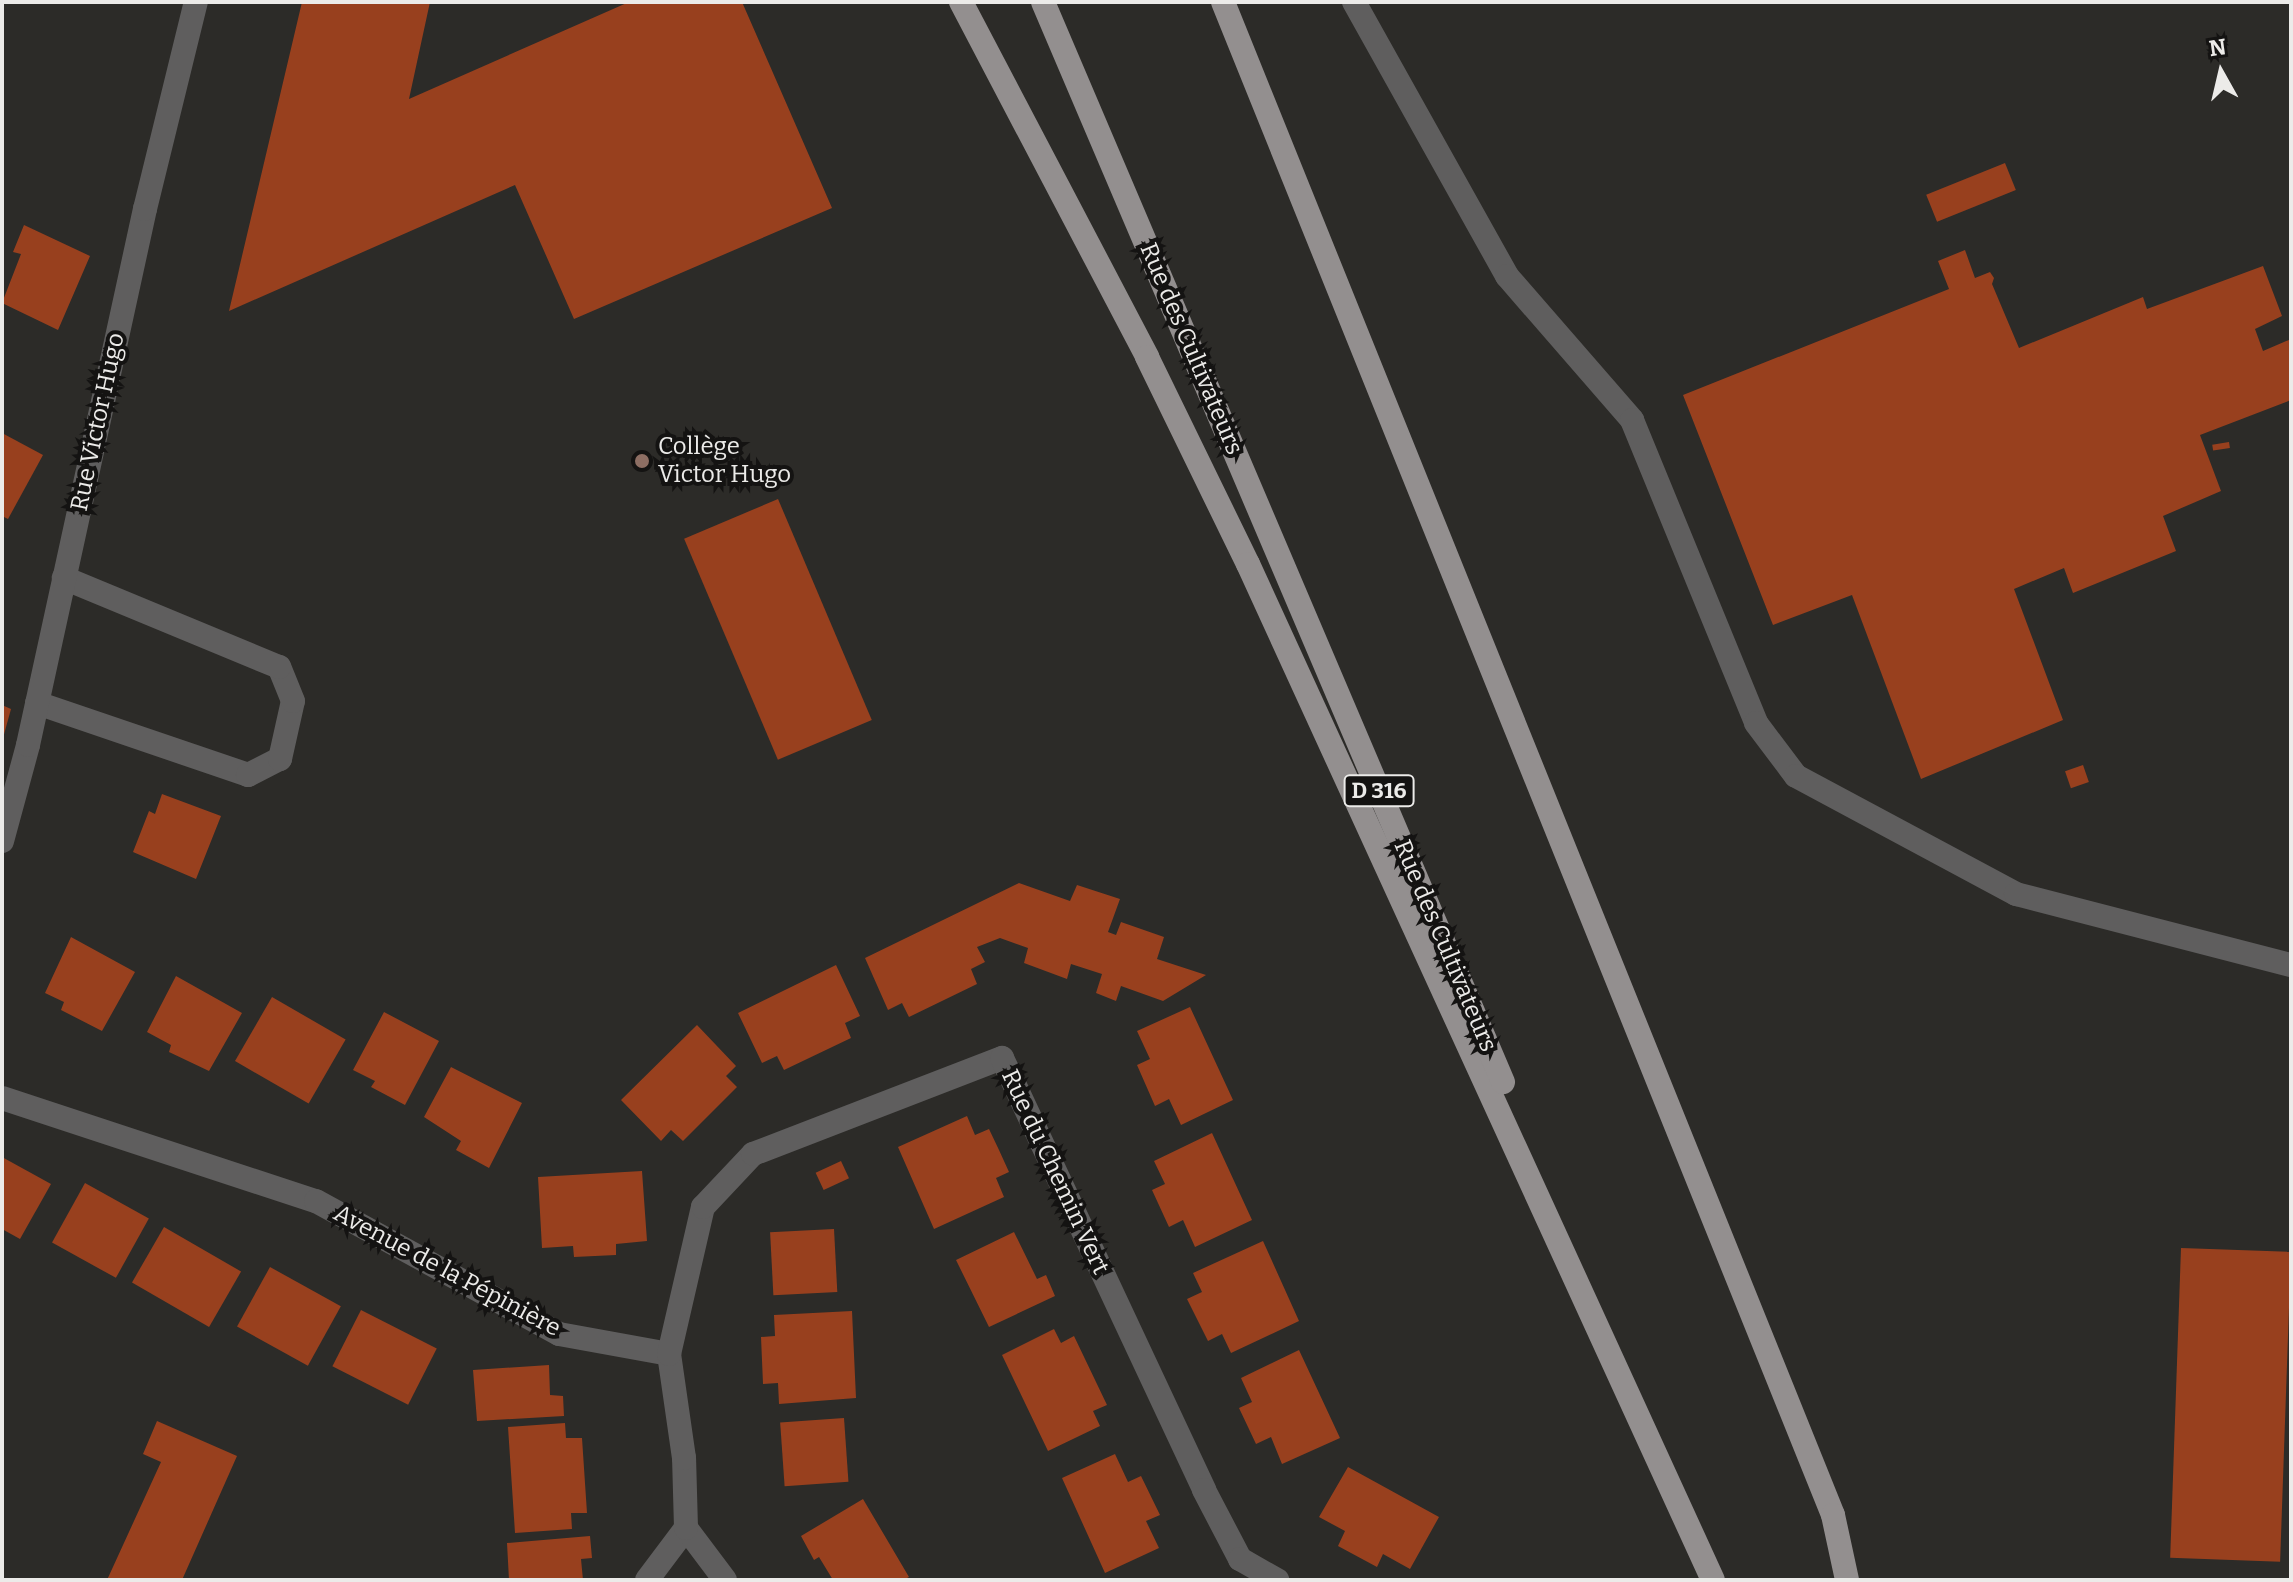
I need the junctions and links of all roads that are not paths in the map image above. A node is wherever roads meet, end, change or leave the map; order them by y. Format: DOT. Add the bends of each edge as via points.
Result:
graph roads {
  1 [pos="196,2"];
  2 [pos="961,2"];
  3 [pos="1043,2"];
  4 [pos="1223,2"];
  5 [pos="1354,2"];
  6 [pos="64,578"];
  7 [pos="37,703"];
  8 [pos="2,841"];
  9 [pos="2291,965"];
  10 [pos="2,1098"];
  11 [pos="669,1354"];
  12 [pos="686,1528"];
  13 [pos="1851,1577"];
  14 [pos="647,1580"];
  15 [pos="725,1580"];
  16 [pos="1277,1580"];
  17 [pos="1714,1580"];
  1 -- 6 [label="street, Rue Victor Hugo"];
  2 -- 17 [label="main road" via="1140,343 1248,564"];
  3 -- 17 [label="main road, Rue des Cultivateurs / D 316"];
  4 -- 13 [label="main road" via="1828,1500"];
  5 -- 9 [label="street" via="1507,276 1632,420 1756,723 1796,776 2016,894"];
  6 -- 7 [label="street, Rue Victor Hugo"];
  6 -- 7 [label="street" via="279,667 293,701 280,759 248,775"];
  7 -- 8 [label="street, Rue Victor Hugo"];
  10 -- 11 [label="street, Avenue de la Pépinière" via="316,1201 559,1334"];
  11 -- 12 [label="street" via="684,1458"];
  11 -- 16 [label="street, Rue du Chemin Vert" via="703,1207 753,1154 1002,1058 1240,1559"];
  12 -- 14 [label="street"];
  12 -- 15 [label="street"];
}
